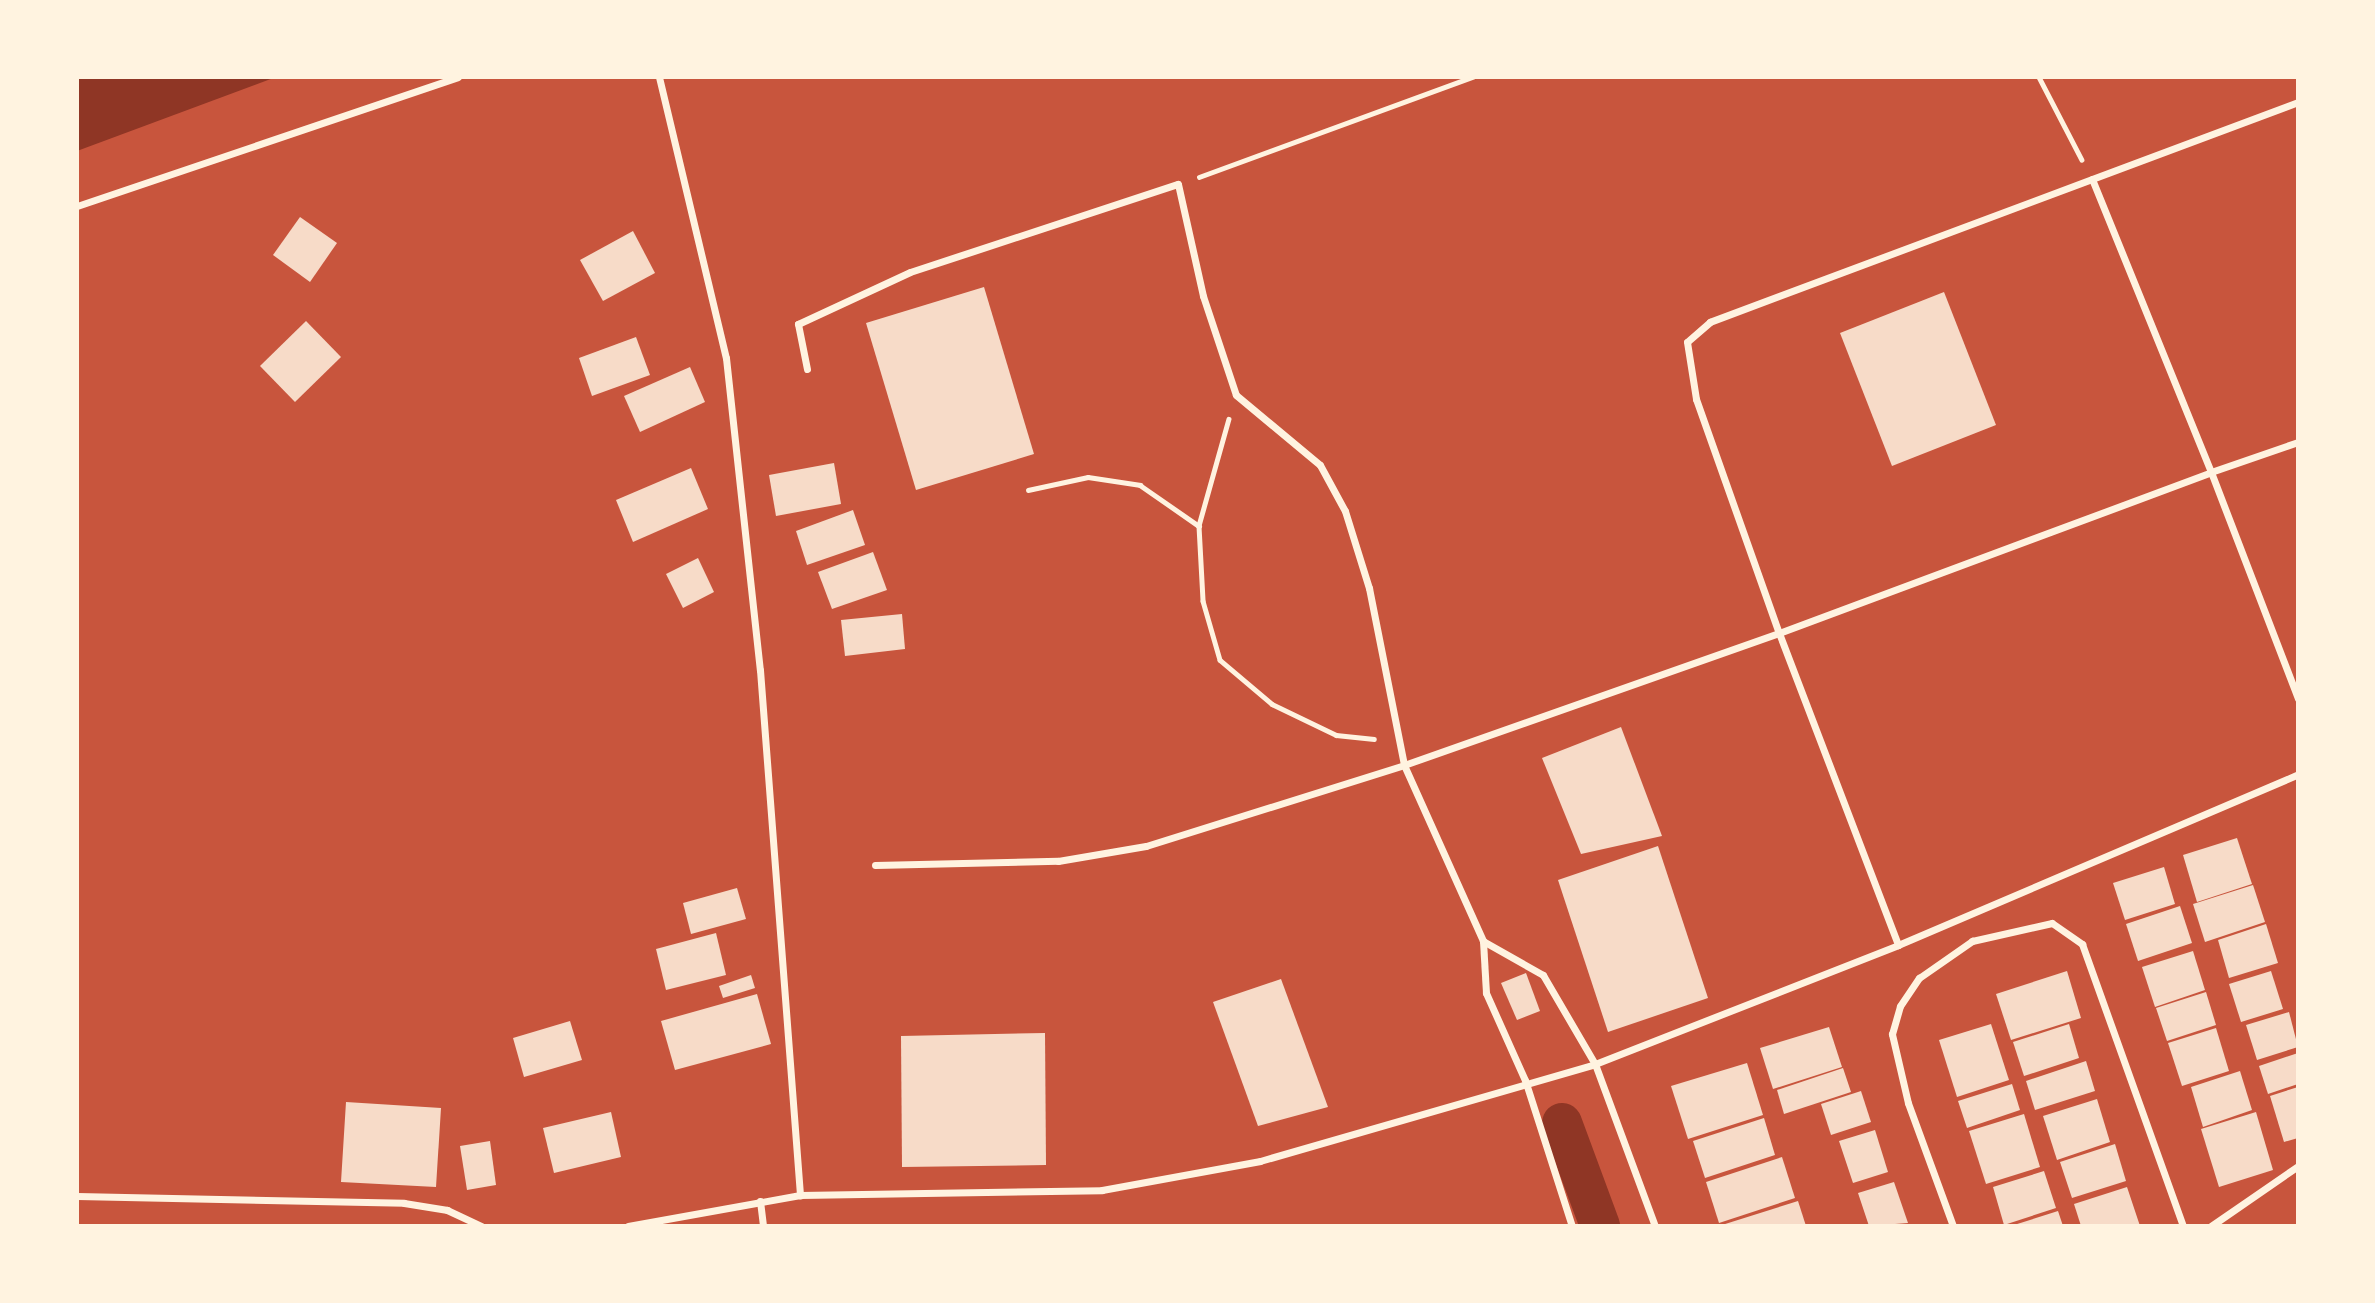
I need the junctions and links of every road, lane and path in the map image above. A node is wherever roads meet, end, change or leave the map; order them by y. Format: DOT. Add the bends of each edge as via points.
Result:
graph roads {
  1 [pos="458,77"];
  2 [pos="659,77"];
  3 [pos="1473,77"];
  4 [pos="2039,77"];
  5 [pos="2298,102"];
  6 [pos="2091,179"];
  7 [pos="1178,184"];
  8 [pos="77,206"];
  9 [pos="807,369"];
  10 [pos="1236,394"];
  11 [pos="2298,442"];
  12 [pos="2211,472"];
  13 [pos="1028,490"];
  14 [pos="1199,526"];
  15 [pos="1779,633"];
  16 [pos="2298,699"];
  17 [pos="1400,742"];
  18 [pos="1404,765"];
  19 [pos="2298,775"];
  20 [pos="875,865"];
  21 [pos="1483,941"];
  22 [pos="1898,944"];
  23 [pos="1595,1064"];
  24 [pos="1525,1080"];
  25 [pos="2298,1166"];
  26 [pos="800,1195"];
  27 [pos="77,1196"];
  28 [pos="761,1201"];
  29 [pos="482,1226"];
  30 [pos="628,1226"];
  31 [pos="763,1226"];
  32 [pos="1572,1226"];
  33 [pos="1656,1226"];
  34 [pos="1953,1226"];
  35 [pos="2183,1226"];
  36 [pos="2211,1226"];
  1 -- 8 [label="street"];
  2 -- 26 [label="street" via="726,358 760,670"];
  3 -- 7 [label="path"];
  4 -- 6 [label="path"];
  5 -- 6 [label="street"];
  6 -- 12 [label="street"];
  6 -- 15 [label="street" via="1692,332 1685,354 1689,375"];
  7 -- 9 [label="street" via="910,272 798,324"];
  7 -- 10 [label="street" via="1203,296"];
  10 -- 14 [label="path"];
  10 -- 17 [label="street" via="1320,465 1345,511 1369,588"];
  11 -- 12 [label="street"];
  12 -- 15 [label="street"];
  12 -- 16 [label="street"];
  13 -- 14 [label="path" via="1088,477 1140,485"];
  14 -- 17 [label="path" via="1203,601 1220,660 1272,704 1336,735"];
  15 -- 18 [label="street"];
  15 -- 22 [label="street"];
  17 -- 18 [label="street"];
  18 -- 20 [label="street" via="1146,846 1058,860"];
  18 -- 21 [label="street"];
  19 -- 22 [label="street"];
  21 -- 23 [label="street" via="1543,975"];
  21 -- 24 [label="street" via="1486,993"];
  22 -- 23 [label="street"];
  23 -- 24 [label="street"];
  23 -- 33 [label="street"];
  24 -- 26 [label="street" via="1260,1161 1154,1185"];
  24 -- 32 [label="street"];
  25 -- 36 [label="street"];
  26 -- 28 [label="street"];
  27 -- 29 [label="street" via="404,1203 447,1210"];
  28 -- 30 [label="street"];
  28 -- 31 [label="street"];
  34 -- 35 [label="street" via="1908,1103 1892,1034 1900,1006 1919,978 1972,941 2052,923 2082,944"];
}
